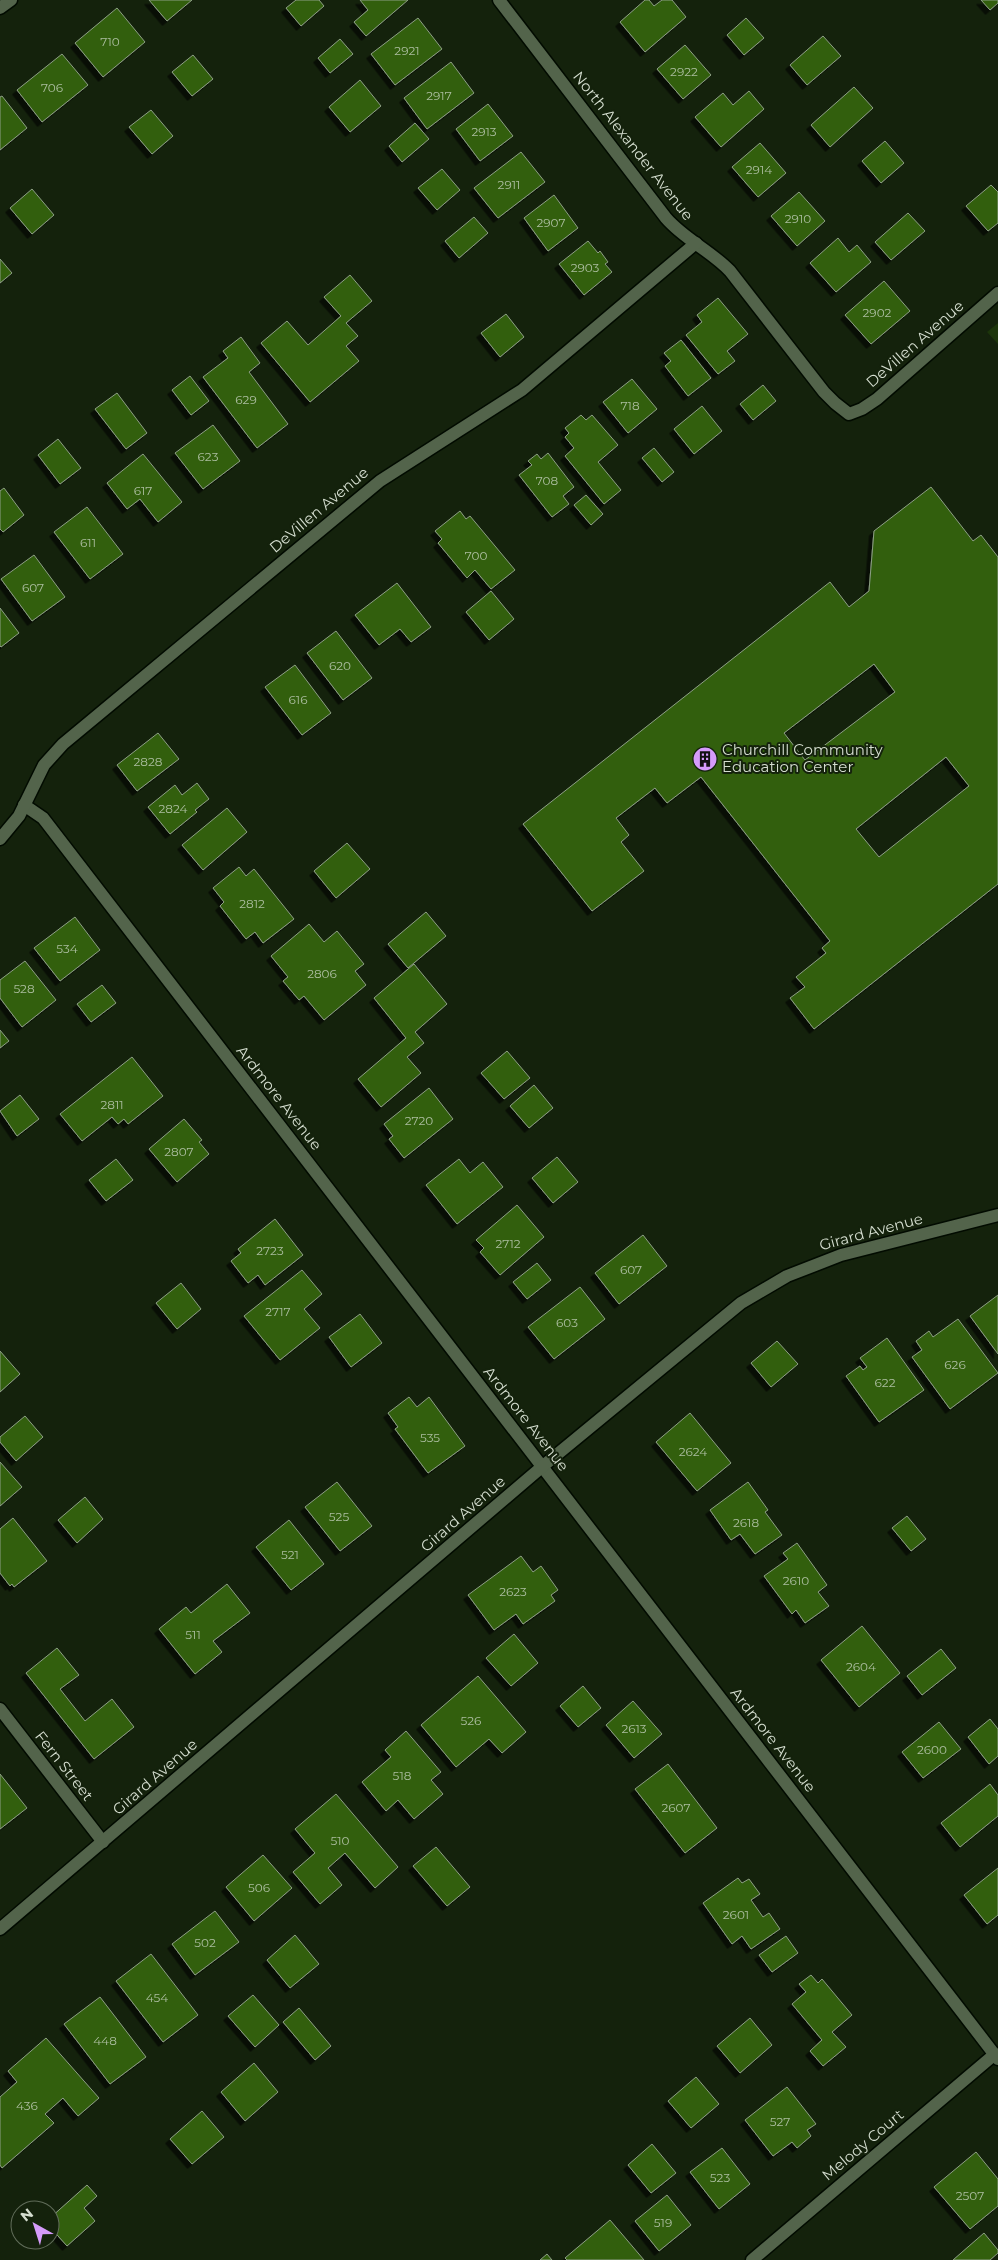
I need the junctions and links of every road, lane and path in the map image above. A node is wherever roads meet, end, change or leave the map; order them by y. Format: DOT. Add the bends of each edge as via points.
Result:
graph roads {
  1 [pos="10,0"];
  2 [pos="499,0"];
  3 [pos="0,8"];
  4 [pos="696,243"];
  5 [pos="998,294"];
  6 [pos="850,414"];
  7 [pos="24,805"];
  8 [pos="0,839"];
  9 [pos="998,1215"];
  10 [pos="543,1466"];
  11 [pos="0,1709"];
  12 [pos="103,1842"];
  13 [pos="0,1930"];
  14 [pos="996,2057"];
  15 [pos="752,2260"];
  1 -- 3 [label="street"];
  2 -- 4 [label="street, North Alexander Avenue" via="666,218"];
  4 -- 6 [label="street, North Alexander Avenue" via="730,271 824,392"];
  4 -- 7 [label="street, DeVillen Avenue" via="522,390 380,481 78,732 44,765"];
  5 -- 6 [label="street, DeVillen Avenue" via="877,398"];
  7 -- 8 [label="street, DeVillen Avenue"];
  7 -- 10 [label="street, Ardmore Avenue" via="43,818"];
  9 -- 10 [label="street, Girard Avenue" via="842,1254 787,1276 741,1303"];
  10 -- 12 [label="street, Girard Avenue"];
  10 -- 14 [label="street, Ardmore Avenue"];
  11 -- 12 [label="street, Fern Street"];
  12 -- 13 [label="street, Girard Avenue"];
  14 -- 15 [label="street, Melody Court"];
}
